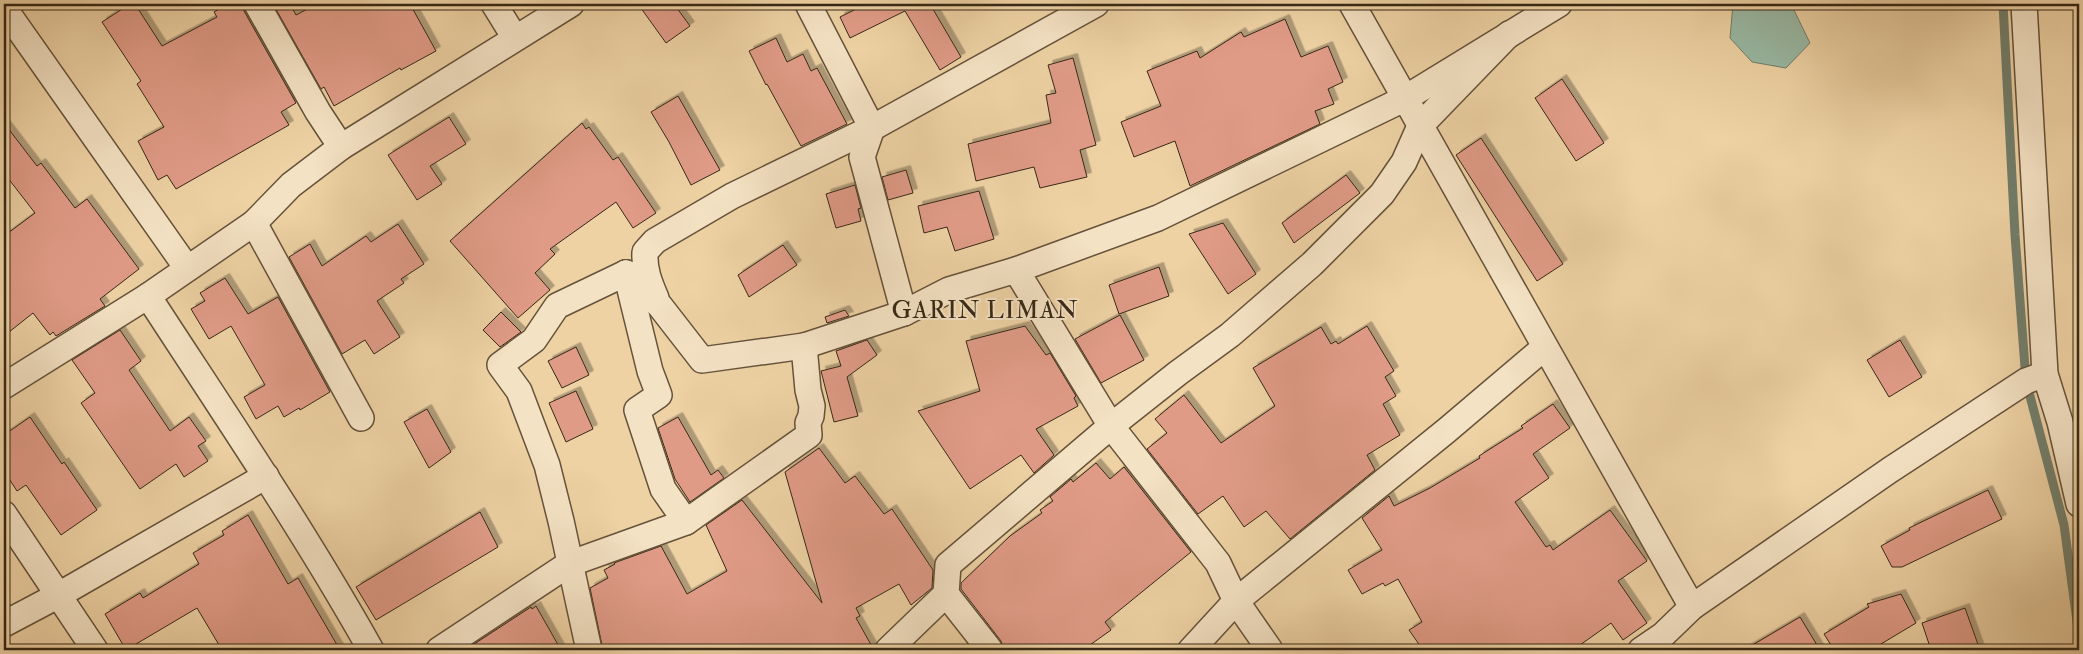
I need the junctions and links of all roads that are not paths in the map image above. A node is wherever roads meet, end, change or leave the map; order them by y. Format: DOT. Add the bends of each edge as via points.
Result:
graph roads {
  1 [pos="257,4"];
  2 [pos="494,4"];
  3 [pos="571,4"];
  4 [pos="808,4"];
  5 [pos="1096,4"];
  6 [pos="1352,4"];
  7 [pos="1559,4"];
  8 [pos="2024,4"];
  9 [pos="4,8"];
  10 [pos="1509,34"];
  11 [pos="515,38"];
  12 [pos="1404,98"];
  13 [pos="1420,126"];
  14 [pos="872,128"];
  15 [pos="341,147"];
  16 [pos="254,223"];
  17 [pos="187,268"];
  18 [pos="1016,270"];
  19 [pos="626,273"];
  20 [pos="148,296"];
  21 [pos="660,306"];
  22 [pos="904,313"];
  23 [pos="804,346"];
  24 [pos="1545,347"];
  25 [pos="2044,374"];
  26 [pos="4,386"];
  27 [pos="361,418"];
  28 [pos="1111,426"];
  29 [pos="266,476"];
  30 [pos="2079,504"];
  31 [pos="4,514"];
  32 [pos="686,522"];
  33 [pos="569,564"];
  34 [pos="946,594"];
  35 [pos="57,596"];
  36 [pos="1236,600"];
  37 [pos="1692,607"];
  38 [pos="4,624"];
  39 [pos="1667,643"];
  40 [pos="94,650"];
  41 [pos="371,650"];
  42 [pos="439,650"];
  43 [pos="589,650"];
  44 [pos="888,650"];
  45 [pos="990,650"];
  46 [pos="1191,650"];
  47 [pos="1270,650"];
  48 [pos="1641,650"];
  1 -- 15 [label="street"];
  2 -- 11 [label="street"];
  3 -- 11 [label="street"];
  4 -- 14 [label="street"];
  5 -- 14 [label="street"];
  6 -- 12 [label="street"];
  7 -- 10 [label="street"];
  8 -- 25 [label="street"];
  9 -- 17 [label="street"];
  10 -- 12 [label="street"];
  10 -- 13 [label="street"];
  11 -- 15 [label="street"];
  12 -- 13 [label="street"];
  12 -- 18 [label="street" via="1158,218"];
  13 -- 24 [label="street"];
  13 -- 28 [label="street" via="1404,162 1382,194 1312,264 1230,335"];
  14 -- 21 [label="street" via="732,196 655,242 645,252 644,262"];
  14 -- 22 [label="street" via="862,157"];
  15 -- 16 [label="street" via="291,185"];
  16 -- 17 [label="street"];
  16 -- 27 [label="street"];
  17 -- 20 [label="street"];
  18 -- 22 [label="street" via="949,290"];
  18 -- 28 [label="street"];
  19 -- 21 [label="street"];
  19 -- 32 [label="street" via="650,372 659,395 637,410 663,489"];
  19 -- 33 [label="street" via="557,306 534,340 500,365 519,391 547,465"];
  20 -- 26 [label="street"];
  20 -- 29 [label="street"];
  21 -- 23 [label="street" via="702,360"];
  22 -- 23 [label="street"];
  23 -- 32 [label="street" via="812,406 809,435"];
  24 -- 36 [label="street"];
  24 -- 37 [label="street"];
  25 -- 30 [label="street" via="2060,422"];
  25 -- 37 [label="street" via="2026,381 1890,470"];
  28 -- 34 [label="street" via="948,565"];
  28 -- 36 [label="street" via="1218,563"];
  29 -- 35 [label="street"];
  29 -- 41 [label="street"];
  31 -- 35 [label="street"];
  32 -- 33 [label="street"];
  33 -- 42 [label="street"];
  33 -- 43 [label="street"];
  34 -- 44 [label="street"];
  34 -- 45 [label="street"];
  35 -- 38 [label="street"];
  35 -- 40 [label="street"];
  36 -- 46 [label="street"];
  36 -- 47 [label="street"];
  37 -- 39 [label="street"];
  39 -- 48 [label="street"];
}
